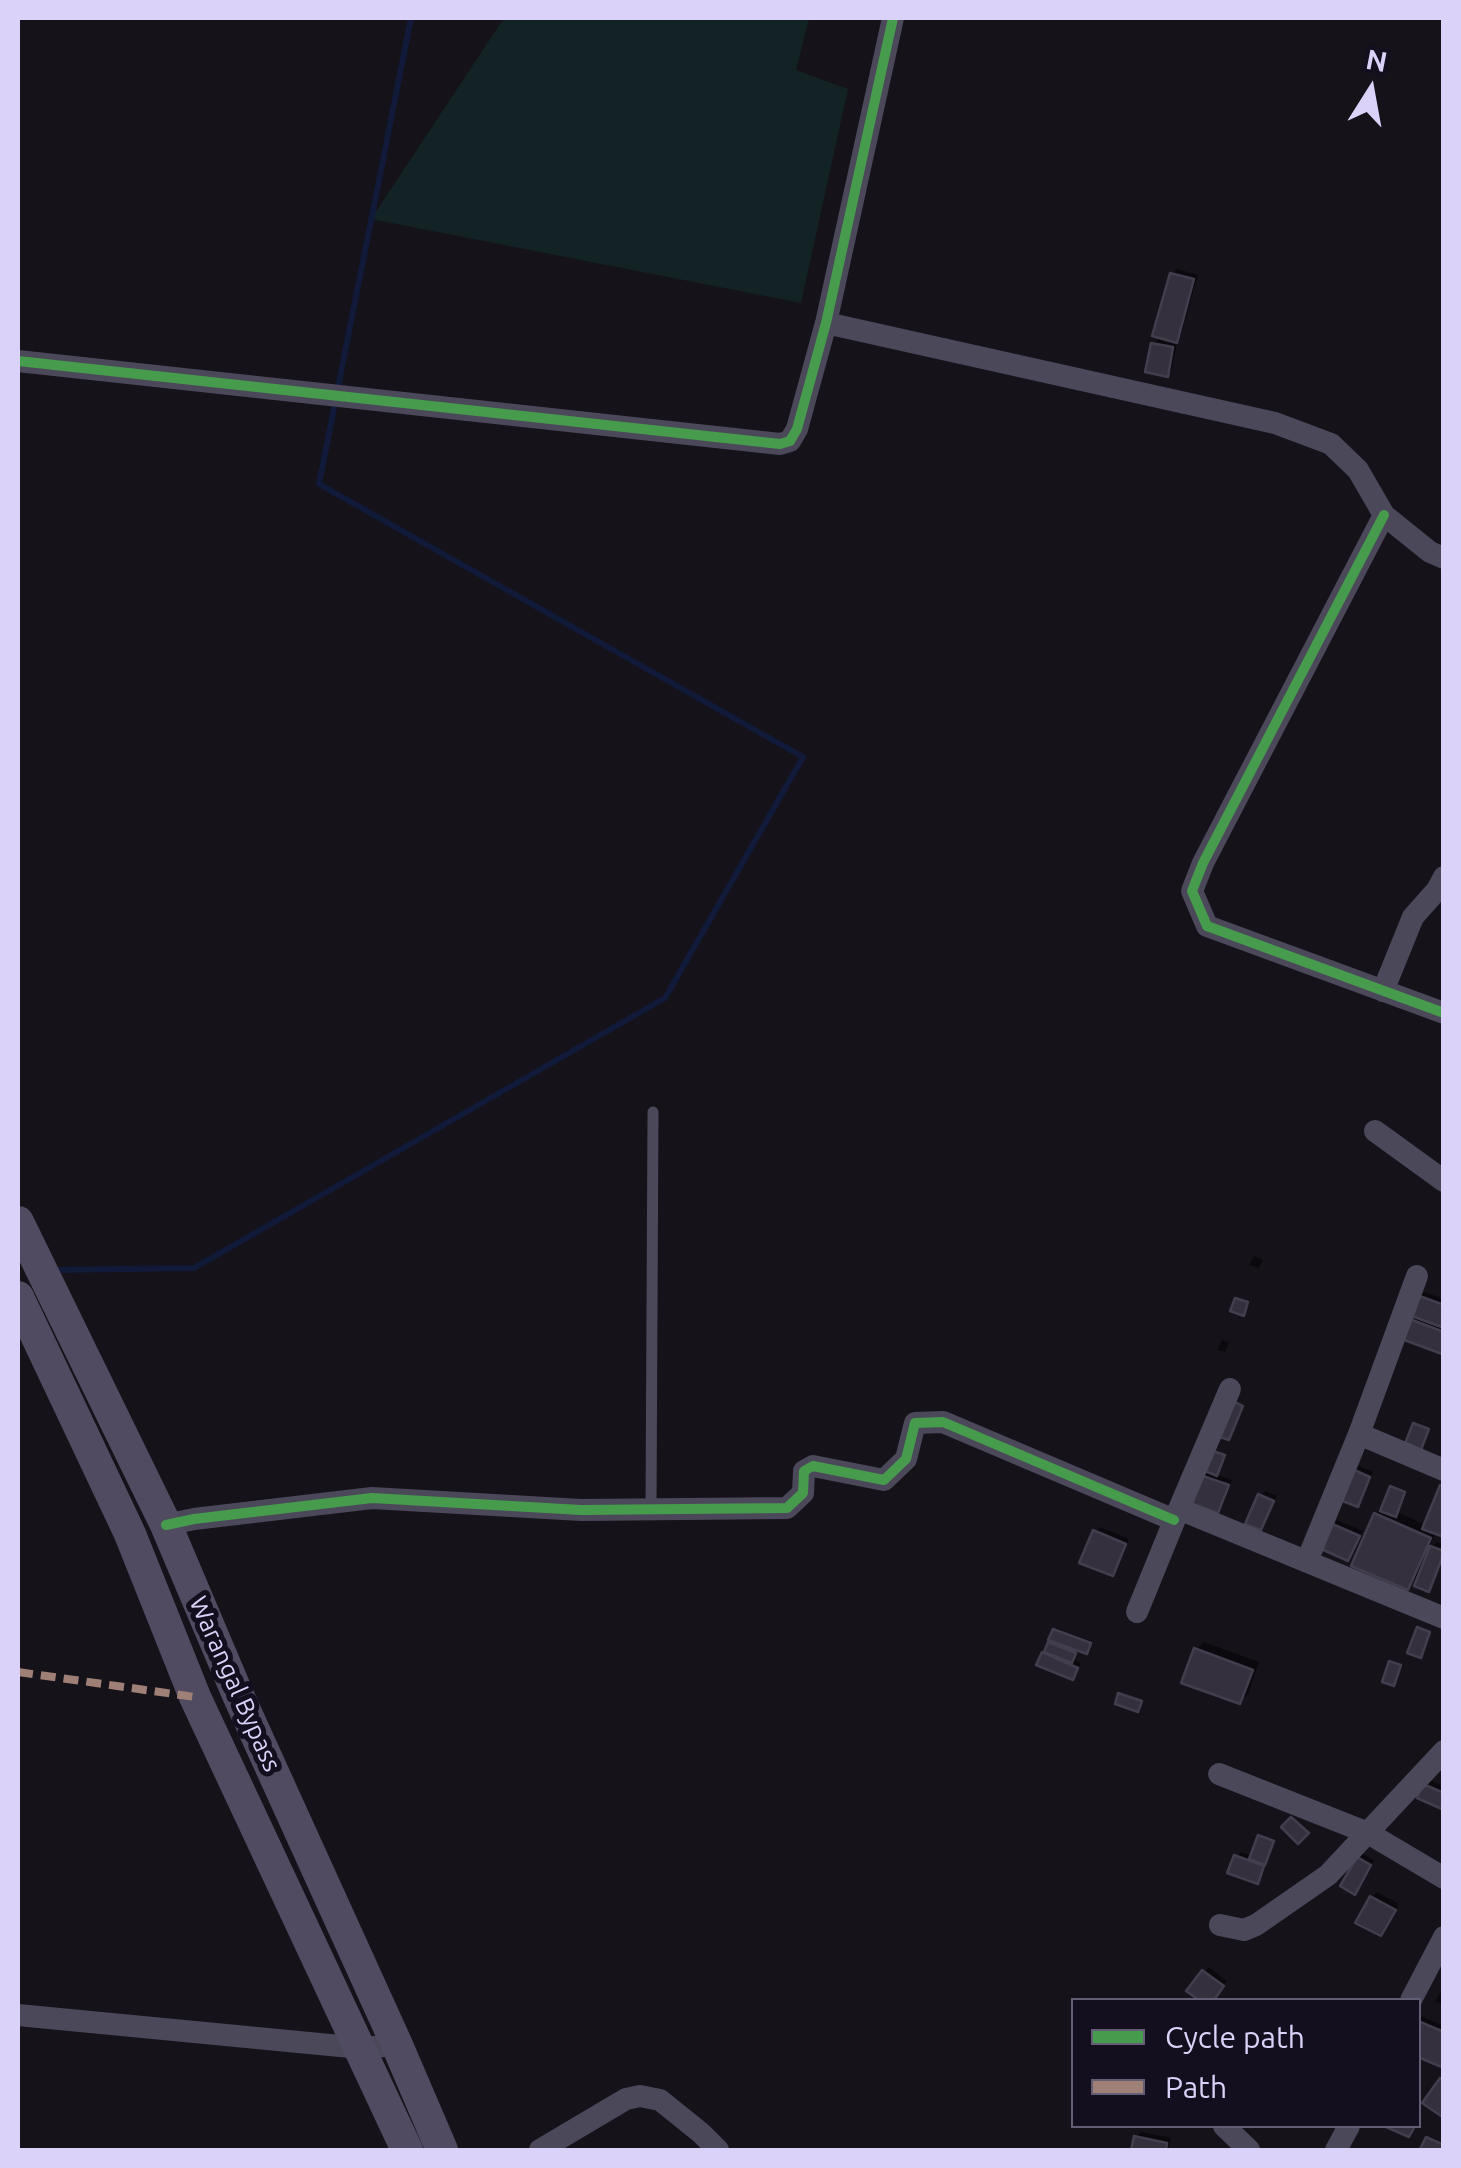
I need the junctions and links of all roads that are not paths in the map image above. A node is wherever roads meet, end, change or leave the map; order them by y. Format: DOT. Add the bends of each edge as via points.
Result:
graph roads {
  1 [pos="893,18"];
  2 [pos="826,323"];
  3 [pos="18,361"];
  4 [pos="1384,514"];
  5 [pos="1444,558"];
  6 [pos="1444,877"];
  7 [pos="1383,991"];
  8 [pos="1444,1013"];
  9 [pos="653,1112"];
  10 [pos="1375,1131"];
  11 [pos="1444,1182"];
  12 [pos="18,1222"];
  13 [pos="1418,1276"];
  14 [pos="19,1301"];
  15 [pos="1230,1388"];
  16 [pos="1360,1434"];
  17 [pos="1444,1470"];
  18 [pos="651,1509"];
  19 [pos="1176,1514"];
  20 [pos="166,1525"];
  21 [pos="1307,1561"];
  22 [pos="1137,1612"];
  23 [pos="1444,1618"];
  24 [pos="1444,1751"];
  25 [pos="1219,1774"];
  26 [pos="1368,1834"];
  27 [pos="1444,1878"];
  28 [pos="1220,1925"];
  29 [pos="1444,1937"];
  30 [pos="1413,1998"];
  31 [pos="18,2015"];
  32 [pos="397,2044"];
  33 [pos="361,2048"];
  34 [pos="1226,2128"];
  35 [pos="1348,2128"];
  36 [pos="407,2150"];
  37 [pos="442,2150"];
  38 [pos="540,2150"];
  39 [pos="718,2150"];
  40 [pos="1249,2150"];
  41 [pos="1336,2150"];
  1 -- 2 [label="street"];
  2 -- 3 [label="street" via="797,428 780,444"];
  2 -- 4 [label="street" via="1275,424 1331,444 1358,470"];
  4 -- 5 [label="street"];
  4 -- 7 [label="street" via="1192,891 1207,926"];
  6 -- 7 [label="street" via="1414,918"];
  7 -- 8 [label="street"];
  9 -- 18 [label="lane"];
  10 -- 11 [label="street"];
  12 -- 20 [label="main road, Warangal Bypass"];
  13 -- 16 [label="street"];
  14 -- 33 [label="main road, Warangal Bypass"];
  15 -- 19 [label="street"];
  16 -- 17 [label="street"];
  16 -- 21 [label="street"];
  18 -- 19 [label="street" via="787,1508 803,1493 804,1471 813,1466 884,1480 906,1459 915,1424 943,1422"];
  18 -- 20 [label="street" via="372,1498"];
  19 -- 21 [label="street"];
  19 -- 22 [label="street"];
  20 -- 32 [label="main road, Warangal Bypass"];
  21 -- 23 [label="street"];
  24 -- 26 [label="street"];
  25 -- 26 [label="street"];
  26 -- 27 [label="street"];
  26 -- 28 [label="street" via="1328,1875 1256,1925"];
  29 -- 30 [label="street"];
  31 -- 33 [label="street"];
  32 -- 33 [label="street"];
  32 -- 37 [label="main road, Warangal Bypass"];
  33 -- 36 [label="main road, Warangal Bypass"];
  34 -- 40 [label="street"];
  35 -- 41 [label="street"];
  38 -- 39 [label="street" via="640,2096 660,2100"];
}
